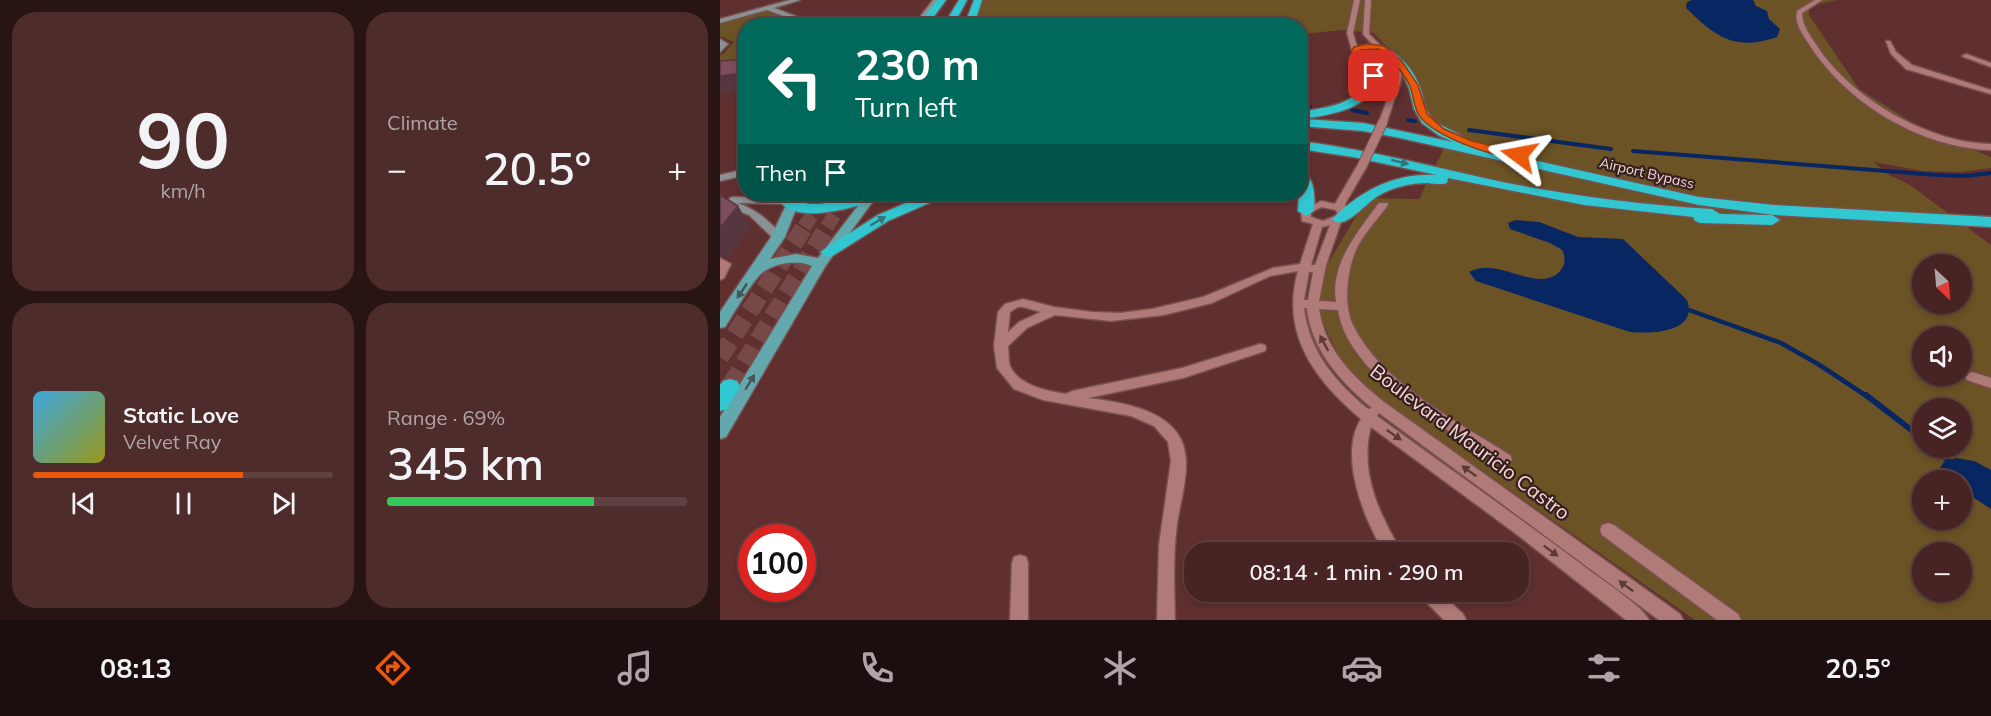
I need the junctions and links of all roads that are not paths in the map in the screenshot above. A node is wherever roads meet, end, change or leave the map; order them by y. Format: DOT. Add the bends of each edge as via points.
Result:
graph roads {
  1 [pos="784,0"];
  2 [pos="797,0"];
  3 [pos="939,0"];
  4 [pos="951,0"];
  5 [pos="963,0"];
  6 [pos="971,0"];
  7 [pos="978,0"];
  8 [pos="1357,0"];
  9 [pos="1368,0"];
  10 [pos="1819,0"];
  11 [pos="764,7"];
  12 [pos="928,9"];
  13 [pos="1354,14"];
  14 [pos="1366,15"];
  15 [pos="796,18"];
  16 [pos="922,18"];
  17 [pos="927,18"];
  18 [pos="940,18"];
  19 [pos="953,18"];
  20 [pos="961,18"];
  21 [pos="972,18"];
  22 [pos="720,19"];
  23 [pos="720,40"];
  24 [pos="1888,42"];
  25 [pos="720,50"];
  26 [pos="1382,51"];
  27 [pos="1357,53"];
  28 [pos="1966,56"];
  29 [pos="1372,58"];
  30 [pos="1991,65"];
  31 [pos="1991,92"];
  32 [pos="1392,96"];
  33 [pos="1308,114"];
  34 [pos="1308,123"];
  35 [pos="1308,147"];
  36 [pos="1991,147"];
  37 [pos="738,174"];
  38 [pos="738,179"];
  39 [pos="720,180"];
  40 [pos="1348,189"];
  41 [pos="1308,194"];
  42 [pos="738,200"];
  43 [pos="720,201"];
  44 [pos="786,201"];
  45 [pos="791,201"];
  46 [pos="851,201"];
  47 [pos="872,201"];
  48 [pos="922,201"];
  49 [pos="1383,205"];
  50 [pos="1310,208"];
  51 [pos="1339,216"];
  52 [pos="1824,216"];
  53 [pos="1991,222"];
  54 [pos="1318,224"];
  55 [pos="1991,227"];
  56 [pos="777,237"];
  57 [pos="824,258"];
  58 [pos="720,261"];
  59 [pos="1313,268"];
  60 [pos="756,270"];
  61 [pos="720,276"];
  62 [pos="1305,304"];
  63 [pos="1339,306"];
  64 [pos="1053,311"];
  65 [pos="720,323"];
  66 [pos="1000,346"];
  67 [pos="1260,348"];
  68 [pos="1972,377"];
  69 [pos="1991,383"];
  70 [pos="1062,398"];
  71 [pos="1374,411"];
  72 [pos="720,432"];
  73 [pos="1505,459"];
  74 [pos="1608,530"];
  75 [pos="1387,542"];
  76 [pos="1020,563"];
  77 [pos="1590,570"];
  78 [pos="1438,602"];
  79 [pos="1019,620"];
  80 [pos="1166,620"];
  81 [pos="1457,620"];
  82 [pos="1640,620"];
  83 [pos="1674,620"];
  84 [pos="1732,620"];
  1 -- 11 [label="street"];
  2 -- 11 [label="street"];
  3 -- 12 [label="highway"];
  3 -- 17 [label="highway"];
  4 -- 18 [label="highway"];
  5 -- 19 [label="highway"];
  6 -- 20 [label="highway"];
  7 -- 21 [label="highway"];
  8 -- 13 [label="street"];
  9 -- 14 [label="street"];
  10 -- 36 [label="street" via="1799,12 1799,21 1828,66 1845,82 1904,122 1932,135 1972,147"];
  11 -- 15 [label="street"];
  11 -- 22 [label="street"];
  12 -- 16 [label="street"];
  13 -- 14 [label="street"];
  13 -- 27 [label="street" via="1350,33"];
  14 -- 26 [label="street" via="1366,34"];
  23 -- 25 [label="street" via="725,44"];
  24 -- 31 [label="street" via="1909,67"];
  26 -- 27 [label="street" via="1364,46"];
  26 -- 29 [label="street"];
  26 -- 32 [label="street, Boulevard Mauricio Castro" via="1399,74 1399,86"];
  26 -- 52 [label="highway" via="1410,76 1427,120 1461,141 1683,193"];
  27 -- 29 [label="street"];
  27 -- 33 [label="highway" via="1374,73 1370,88 1343,106"];
  28 -- 30 [label="street"];
  29 -- 32 [label="street" via="1391,78"];
  32 -- 40 [label="street, Boulevard Mauricio Castro, bridge"];
  34 -- 52 [label="highway, Airport Bypass" via="1390,132 1699,201"];
  35 -- 52 [label="highway, Airport Bypass, one-way" via="1373,156 1506,187 1588,201 1694,213"];
  37 -- 39 [label="street"];
  38 -- 39 [label="street"];
  40 -- 50 [label="street"];
  40 -- 51 [label="street, Boulevard Mauricio Castro"];
  41 -- 50 [label="highway"];
  42 -- 43 [label="street"];
  43 -- 56 [label="street" via="759,215"];
  44 -- 56 [label="main road"];
  45 -- 46 [label="highway" via="807,208"];
  47 -- 57 [label="main road"];
  57 -- 48 [label="highway, one-way" via="883,218"];
  49 -- 63 [label="street" via="1370,218 1351,250 1340,285"];
  50 -- 51 [label="street" via="1328,204"];
  50 -- 54 [label="street" via="1306,219"];
  51 -- 52 [label="highway" via="1375,190 1430,178 1658,215 1754,220"];
  51 -- 54 [label="street"];
  51 -- 59 [label="street, Boulevard Mauricio Castro"];
  52 -- 53 [label="highway, Airport Bypass"];
  52 -- 55 [label="highway, Airport Bypass"];
  54 -- 59 [label="street, Boulevard Mauricio Castro"];
  56 -- 60 [label="main road"];
  57 -- 60 [label="main road" via="800,257"];
  72 -- 57 [label="main road, one-way"];
  58 -- 61 [label="street" via="725,264"];
  59 -- 62 [label="street, Boulevard Mauricio Castro"];
  59 -- 64 [label="street" via="1277,269 1209,299 1144,315 1101,317"];
  60 -- 65 [label="main road, one-way"];
  62 -- 63 [label="street"];
  62 -- 71 [label="street, Boulevard Mauricio Castro" via="1339,368"];
  63 -- 73 [label="street" via="1355,341 1383,374"];
  64 -- 66 [label="street" via="1023,325"];
  64 -- 66 [label="street" via="1023,303 1008,308"];
  66 -- 70 [label="street" via="1003,365 1013,382 1025,390"];
  67 -- 70 [label="street" via="1183,373"];
  68 -- 69 [label="street"];
  70 -- 80 [label="street" via="1141,414 1158,421 1175,441 1178,465 1168,532"];
  71 -- 75 [label="street" via="1362,427 1360,456 1374,518"];
  71 -- 77 [label="street, Boulevard Mauricio Castro"];
  74 -- 84 [label="street"];
  76 -- 79 [label="street"];
  77 -- 82 [label="street, Boulevard Mauricio Castro"];
  83 -- 77 [label="street, Boulevard Mauricio Castro, one-way"];
  78 -- 81 [label="street"];
}
